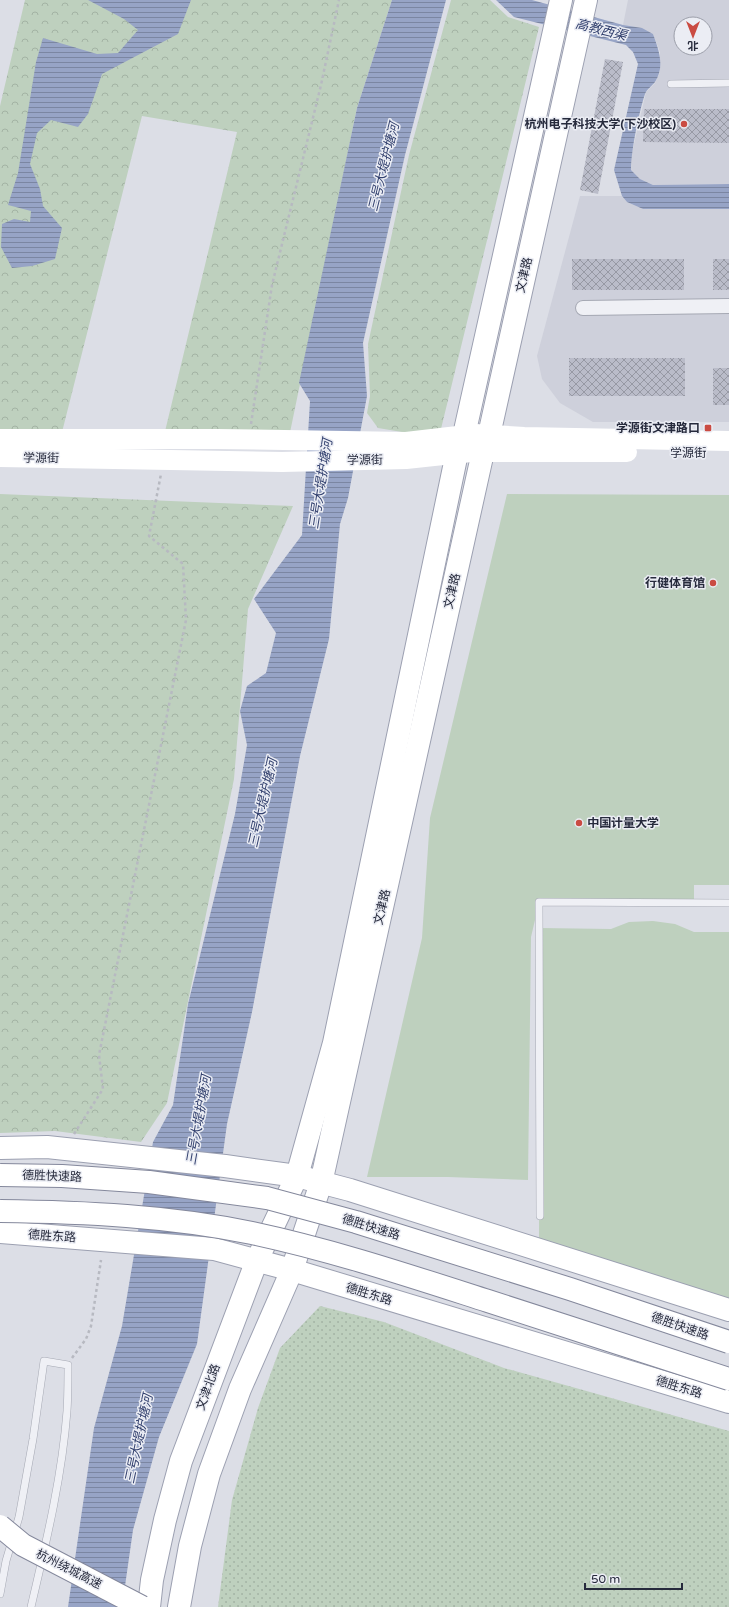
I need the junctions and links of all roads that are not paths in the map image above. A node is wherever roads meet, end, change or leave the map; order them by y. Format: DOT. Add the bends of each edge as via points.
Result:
graph roads {
  1 [pos="561,0"];
  2 [pos="586,0"];
  3 [pos="729,83"];
  4 [pos="671,84"];
  5 [pos="729,306"];
  6 [pos="583,308"];
  7 [pos="0,439"];
  8 [pos="729,441"];
  9 [pos="486,443"];
  10 [pos="461,444"];
  11 [pos="729,453"];
  12 [pos="0,457"];
  13 [pos="729,903"];
  14 [pos="0,1148"];
  15 [pos="0,1175"];
  16 [pos="297,1176"];
  17 [pos="321,1182"];
  18 [pos="0,1211"];
  19 [pos="540,1216"];
  20 [pos="0,1232"];
  21 [pos="257,1260"];
  22 [pos="292,1270"];
  23 [pos="729,1310"];
  24 [pos="729,1342"];
  25 [pos="729,1379"];
  26 [pos="729,1402"];
  27 [pos="0,1526"];
  28 [pos="0,1594"];
  29 [pos="31,1607"];
  30 [pos="142,1607"];
  31 [pos="149,1607"];
  32 [pos="179,1607"];
  1 -- 10 [label="main road, 文津路"];
  2 -- 9 [label="main road, 文津路"];
  3 -- 4 [label="lane"];
  5 -- 6 [label="street"];
  7 -- 10 [label="main road, 学源街" via="250,439"];
  8 -- 9 [label="main road, 学源街" via="532,437"];
  9 -- 10 [label="main road, 学源街"];
  9 -- 11 [label="main road, 学源街"];
  9 -- 17 [label="main road, 文津路"];
  10 -- 12 [label="main road, 学源街" via="406,459 282,462"];
  10 -- 16 [label="main road, 文津路" via="334,1043"];
  13 -- 19 [label="lane" via="539,902"];
  14 -- 16 [label="main road" via="64,1148"];
  15 -- 24 [label="main road, 德胜快速路, bridge" via="149,1182 266,1198 356,1222"];
  16 -- 17 [label="main road"];
  16 -- 21 [label="main road, 文津北路"];
  17 -- 22 [label="main road"];
  17 -- 23 [label="main road"];
  18 -- 25 [label="main road, bridge" via="105,1215 199,1224 298,1244 407,1275"];
  20 -- 21 [label="main road, 德胜东路" via="214,1249"];
  21 -- 22 [label="main road, 德胜东路"];
  21 -- 31 [label="main road, 文津北路" via="181,1461 165,1520"];
  22 -- 26 [label="main road, 德胜东路"];
  22 -- 32 [label="main road" via="240,1389 209,1474 190,1546"];
  27 -- 30 [label="main road, 杭州绕城高速, bridge" via="23,1545"];
  28 -- 29 [label="lane" via="6,1561 19,1517 44,1362 68,1365 65,1437 49,1530"];
}
